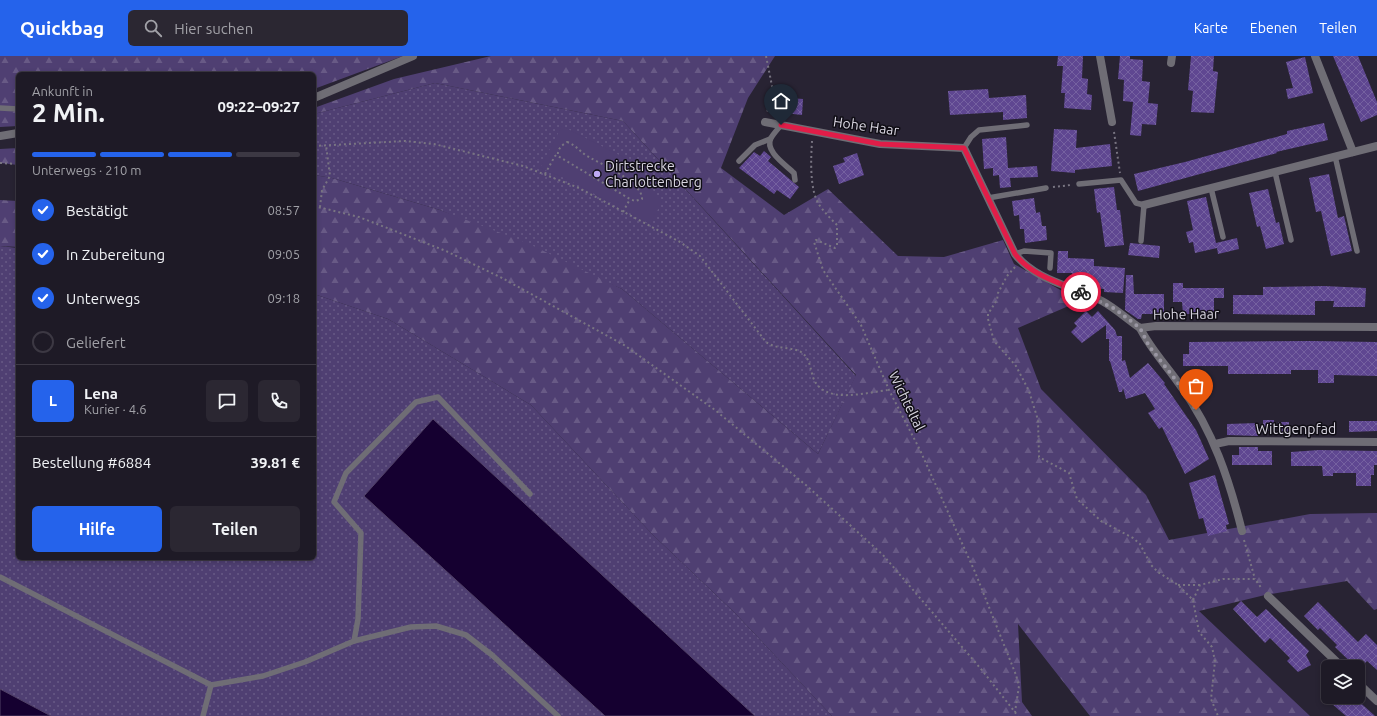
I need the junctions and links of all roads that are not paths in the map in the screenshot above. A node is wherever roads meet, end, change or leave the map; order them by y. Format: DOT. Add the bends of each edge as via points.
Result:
graph roads {
  1 [pos="414,56"];
  2 [pos="1100,56"];
  3 [pos="1315,56"];
  4 [pos="316,97"];
  5 [pos="0,108"];
  6 [pos="16,109"];
  7 [pos="765,122"];
  8 [pos="1112,122"];
  9 [pos="781,125"];
  10 [pos="1027,125"];
  11 [pos="16,133"];
  12 [pos="0,136"];
  13 [pos="770,139"];
  14 [pos="1377,146"];
  15 [pos="964,148"];
  16 [pos="1353,152"];
  17 [pos="1335,156"];
  18 [pos="739,161"];
  19 [pos="1275,172"];
  20 [pos="795,180"];
  21 [pos="1079,184"];
  22 [pos="1046,188"];
  23 [pos="1211,188"];
  24 [pos="988,198"];
  25 [pos="1144,205"];
  26 [pos="1223,238"];
  27 [pos="1291,240"];
  28 [pos="1141,241"];
  29 [pos="1357,251"];
  30 [pos="1015,254"];
  31 [pos="1050,268"];
  32 [pos="1377,327"];
  33 [pos="1140,328"];
  34 [pos="1377,442"];
  35 [pos="1215,444"];
  36 [pos="530,494"];
  37 [pos="1242,531"];
  38 [pos="0,577"];
  39 [pos="1268,596"];
  40 [pos="354,641"];
  41 [pos="1335,660"];
  42 [pos="211,685"];
  43 [pos="1365,690"];
  44 [pos="1377,701"];
  45 [pos="203,716"];
  46 [pos="558,716"];
  1 -- 4 [label="street"];
  2 -- 8 [label="street"];
  3 -- 16 [label="street"];
  5 -- 6 [label="lane"];
  7 -- 9 [label="street, Hohe Haar"];
  9 -- 13 [label="lane"];
  9 -- 15 [label="street, Hohe Haar" via="880,144"];
  10 -- 15 [label="lane" via="979,130"];
  11 -- 12 [label="street"];
  13 -- 18 [label="lane" via="755,145"];
  13 -- 20 [label="lane" via="773,153 794,173"];
  14 -- 16 [label="street"];
  15 -- 24 [label="street, Hohe Haar"];
  16 -- 17 [label="street"];
  17 -- 19 [label="street"];
  17 -- 29 [label="lane"];
  19 -- 23 [label="street"];
  19 -- 27 [label="lane"];
  21 -- 25 [label="lane" via="1121,180 1136,203"];
  22 -- 24 [label="lane"];
  23 -- 25 [label="street"];
  23 -- 26 [label="lane"];
  24 -- 30 [label="street, Hohe Haar"];
  25 -- 28 [label="lane"];
  30 -- 31 [label="lane" via="1024,251 1051,253"];
  30 -- 33 [label="street, Hohe Haar" via="1020,262 1036,273 1101,300"];
  32 -- 33 [label="street, Hohe Haar"];
  33 -- 35 [label="street" via="1149,346 1182,388"];
  34 -- 35 [label="street, Wittgenpfad"];
  35 -- 37 [label="street" via="1231,486"];
  36 -- 40 [label="lane" via="438,397 416,402 346,473 334,502 361,533 358,619"];
  38 -- 42 [label="lane"];
  39 -- 41 [label="street"];
  40 -- 42 [label="lane" via="305,662 263,676"];
  40 -- 46 [label="lane" via="411,627 436,626 466,635 492,655"];
  42 -- 45 [label="lane"];
  43 -- 44 [label="street"];
}
